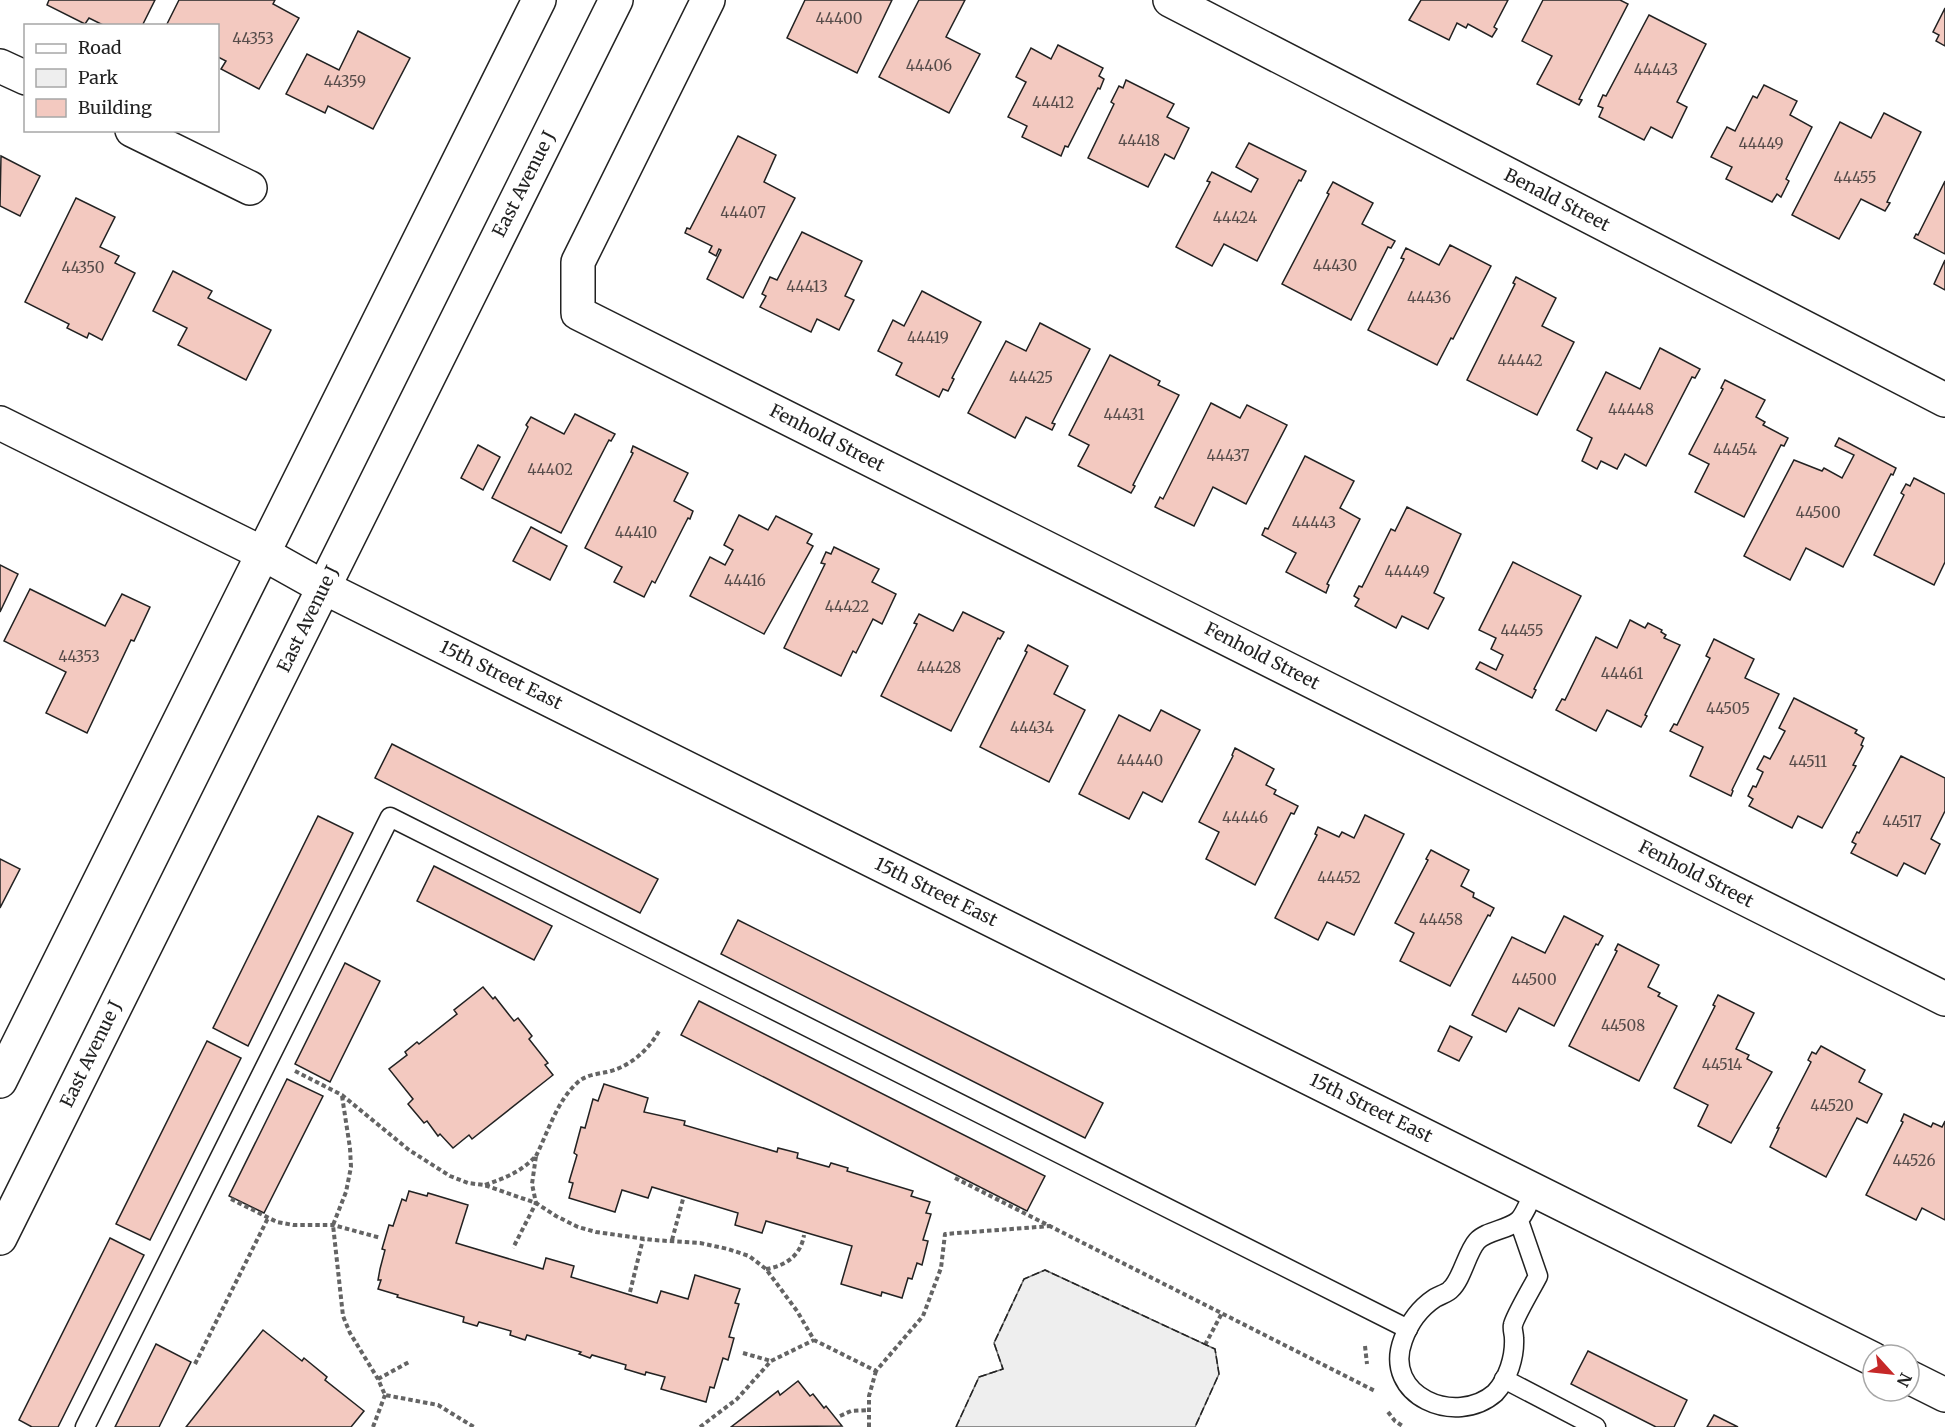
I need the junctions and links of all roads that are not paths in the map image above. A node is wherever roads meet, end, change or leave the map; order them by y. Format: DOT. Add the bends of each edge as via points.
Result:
graph roads {
  1 [pos="539,0"];
  2 [pos="616,0"];
  3 [pos="708,0"];
  4 [pos="1170,0"];
  5 [pos="0,66"];
  6 [pos="24,77"];
  7 [pos="136,132"];
  8 [pos="250,188"];
  9 [pos="1945,399"];
  10 [pos="0,423"];
  11 [pos="264,554"];
  12 [pos="323,587"];
  13 [pos="1945,999"];
  14 [pos="0,1081"];
  15 [pos="1535,1190"];
  16 [pos="1519,1221"];
  17 [pos="0,1238"];
  18 [pos="1408,1329"];
  19 [pos="1861,1353"];
  20 [pos="1504,1379"];
  21 [pos="1921,1383"];
  22 [pos="1945,1395"];
  23 [pos="85,1427"];
  24 [pos="1596,1427"];
  1 -- 11 [label="street"];
  2 -- 12 [label="street, East Avenue J"];
  3 -- 13 [label="street, Fenhold Street" via="578,261 578,313"];
  4 -- 9 [label="street, Benald Street"];
  5 -- 6 [label="street"];
  7 -- 8 [label="street"];
  10 -- 11 [label="street, 15th Street East"];
  11 -- 12 [label="street, 15th Street East"];
  11 -- 14 [label="street"];
  12 -- 15 [label="street, 15th Street East"];
  12 -- 17 [label="street, East Avenue J"];
  15 -- 16 [label="lane"];
  15 -- 19 [label="street, 15th Street East"];
  16 -- 18 [label="lane" via="1477,1240 1451,1290 1427,1304"];
  16 -- 20 [label="lane" via="1538,1276 1513,1325 1514,1352"];
  18 -- 20 [label="lane" via="1399,1358 1402,1374 1408,1388 1432,1407 1445,1412 1474,1409 1487,1401"];
  18 -- 23 [label="lane" via="390,817"];
  20 -- 24 [label="lane"];
  21 -- 22 [label="street"];
}
